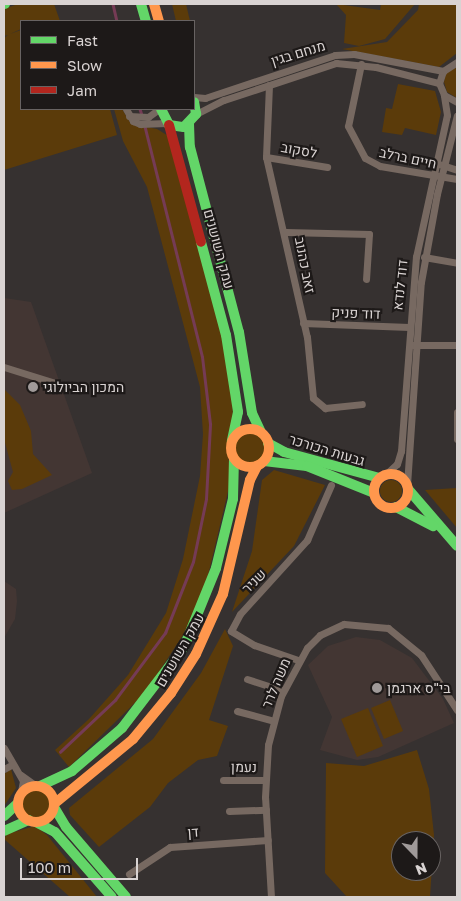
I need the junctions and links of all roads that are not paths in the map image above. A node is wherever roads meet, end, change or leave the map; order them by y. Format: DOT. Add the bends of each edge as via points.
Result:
graph roads {
  1 [pos="141,4"];
  2 [pos="154,4"];
  3 [pos="146,20"];
  4 [pos="159,20"];
  5 [pos="457,60"];
  6 [pos="361,64"];
  7 [pos="445,68"];
  8 [pos="439,83"];
  9 [pos="268,85"];
  10 [pos="444,95"];
  11 [pos="195,97"];
  12 [pos="457,102"];
  13 [pos="195,108"];
  14 [pos="159,110"];
  15 [pos="161,110"];
  16 [pos="127,112"];
  17 [pos="196,114"];
  18 [pos="457,115"];
  19 [pos="148,121"];
  20 [pos="168,124"];
  21 [pos="189,124"];
  22 [pos="266,157"];
  23 [pos="444,163"];
  24 [pos="435,164"];
  25 [pos="327,168"];
  26 [pos="457,170"];
  27 [pos="432,177"];
  28 [pos="440,178"];
  29 [pos="457,179"];
  30 [pos="286,232"];
  31 [pos="424,258"];
  32 [pos="457,263"];
  33 [pos="366,279"];
  34 [pos="303,323"];
  35 [pos="409,327"];
  36 [pos="408,345"];
  37 [pos="416,346"];
  38 [pos="457,346"];
  39 [pos="4,367"];
  40 [pos="55,383"];
  41 [pos="362,404"];
  42 [pos="457,412"];
  43 [pos="261,432"];
  44 [pos="457,439"];
  45 [pos="232,441"];
  46 [pos="268,443"];
  47 [pos="234,459"];
  48 [pos="261,464"];
  49 [pos="382,477"];
  50 [pos="331,485"];
  51 [pos="407,487"];
  52 [pos="374,493"];
  53 [pos="396,507"];
  54 [pos="444,533"];
  55 [pos="457,546"];
  56 [pos="298,660"];
  57 [pos="247,679"];
  58 [pos="283,691"];
  59 [pos="457,710"];
  60 [pos="237,711"];
  61 [pos="274,721"];
  62 [pos="4,748"];
  63 [pos="13,764"];
  64 [pos="4,769"];
  65 [pos="20,775"];
  66 [pos="223,780"];
  67 [pos="265,780"];
  68 [pos="38,786"];
  69 [pos="19,799"];
  70 [pos="54,805"];
  71 [pos="266,810"];
  72 [pos="229,811"];
  73 [pos="4,816"];
  74 [pos="32,821"];
  75 [pos="4,831"];
  76 [pos="268,840"];
  77 [pos="128,874"];
  78 [pos="112,897"];
  79 [pos="126,897"];
  80 [pos="271,897"];
  1 -- 3 [label="street"];
  2 -- 4 [label="street"];
  5 -- 7 [label="street"];
  6 -- 8 [label="street, מנחם בגין"];
  6 -- 9 [label="street, מנחם בגין" via="327,64"];
  6 -- 27 [label="street, חיים ברלב" via="348,126 365,158 380,166"];
  7 -- 8 [label="street"];
  7 -- 11 [label="street, מנחם בגין" via="354,54 335,55 205,98"];
  8 -- 10 [label="street, דוד לנדא"];
  9 -- 17 [label="street, מנחם בגין"];
  9 -- 22 [label="street, זאב כהנוב"];
  10 -- 12 [label="street"];
  10 -- 24 [label="street, דוד לנדא" via="447,115"];
  13 -- 17 [label="street"];
  14 -- 19 [label="street"];
  15 -- 20 [label="street, עמק השושנים"];
  16 -- 19 [label="street" via="140,121"];
  17 -- 21 [label="street"];
  18 -- 23 [label="street, דוד לנדא"];
  19 -- 20 [label="street"];
  20 -- 21 [label="street" via="179,128"];
  20 -- 45 [label="street, עמק השושנים" via="226,334 238,412"];
  21 -- 43 [label="street, עמק השושנים" via="190,147 239,332 252,413"];
  22 -- 25 [label="street, לסקוב"];
  22 -- 30 [label="street, זאב כהנוב"];
  23 -- 24 [label="street, חיים ברלב"];
  23 -- 26 [label="street, חיים ברלב"];
  23 -- 28 [label="street, דוד לנדא"];
  24 -- 27 [label="street, דוד לנדא"];
  27 -- 28 [label="street, חיים ברלב"];
  27 -- 35 [label="street, דוד לנדא" via="416,257"];
  28 -- 29 [label="street, חיים ברלב"];
  28 -- 31 [label="street, דוד לנדא"];
  30 -- 33 [label="street" via="368,234"];
  30 -- 34 [label="street, זאב כהנוב"];
  31 -- 32 [label="street"];
  31 -- 37 [label="street, דוד לנדא"];
  34 -- 35 [label="street, דוד פניק"];
  34 -- 41 [label="street, זאב כהנוב" via="313,398 317,404 334,408"];
  35 -- 36 [label="street, דוד לנדא"];
  36 -- 37 [label="street"];
  36 -- 49 [label="street, דוד לנדא" via="399,459"];
  37 -- 38 [label="street"];
  37 -- 51 [label="street, דוד לנדא"];
  39 -- 40 [label="street"];
  42 -- 44 [label="street"];
  43 -- 45 [label="street" via="244,430"];
  43 -- 46 [label="street"];
  45 -- 47 [label="street"];
  46 -- 48 [label="street"];
  46 -- 49 [label="street, גבעות הכורכר" via="284,452"];
  47 -- 48 [label="street" via="244,467"];
  47 -- 68 [label="street, עמק השושנים" via="233,499 216,568 184,647 159,684 122,728 72,771"];
  48 -- 52 [label="street, גבעות הכורכר" via="316,469"];
  48 -- 70 [label="street, עמק השושנים" via="250,480 223,594 196,654 171,693 133,738"];
  49 -- 51 [label="street" via="398,475"];
  49 -- 52 [label="street"];
  50 -- 56 [label="street, שניר" via="307,540 236,618 231,630 254,644"];
  51 -- 53 [label="street" via="404,502"];
  51 -- 54 [label="street"];
  52 -- 53 [label="street" via="380,504"];
  53 -- 54 [label="street"];
  54 -- 55 [label="street"];
  56 -- 58 [label="street, משה לרר"];
  56 -- 59 [label="street, משה לרר" via="331,628 355,623 388,628 421,655"];
  57 -- 58 [label="street"];
  58 -- 61 [label="street, משה לרר"];
  60 -- 61 [label="street"];
  61 -- 67 [label="street, משה לרר"];
  62 -- 63 [label="street"];
  63 -- 64 [label="street"];
  63 -- 65 [label="street"];
  65 -- 68 [label="street"];
  65 -- 69 [label="street"];
  66 -- 67 [label="street, נעמן"];
  67 -- 71 [label="street, משה לרר"];
  68 -- 69 [label="street"];
  68 -- 70 [label="street" via="50,792"];
  69 -- 73 [label="street"];
  69 -- 74 [label="street" via="21,813"];
  70 -- 74 [label="street" via="47,818"];
  70 -- 79 [label="street" via="66,827"];
  71 -- 72 [label="street"];
  71 -- 76 [label="street, משה לרר"];
  74 -- 75 [label="street"];
  74 -- 78 [label="street" via="55,832"];
  76 -- 77 [label="street, דן" via="170,847"];
  76 -- 80 [label="street, משה לרר"];
}
